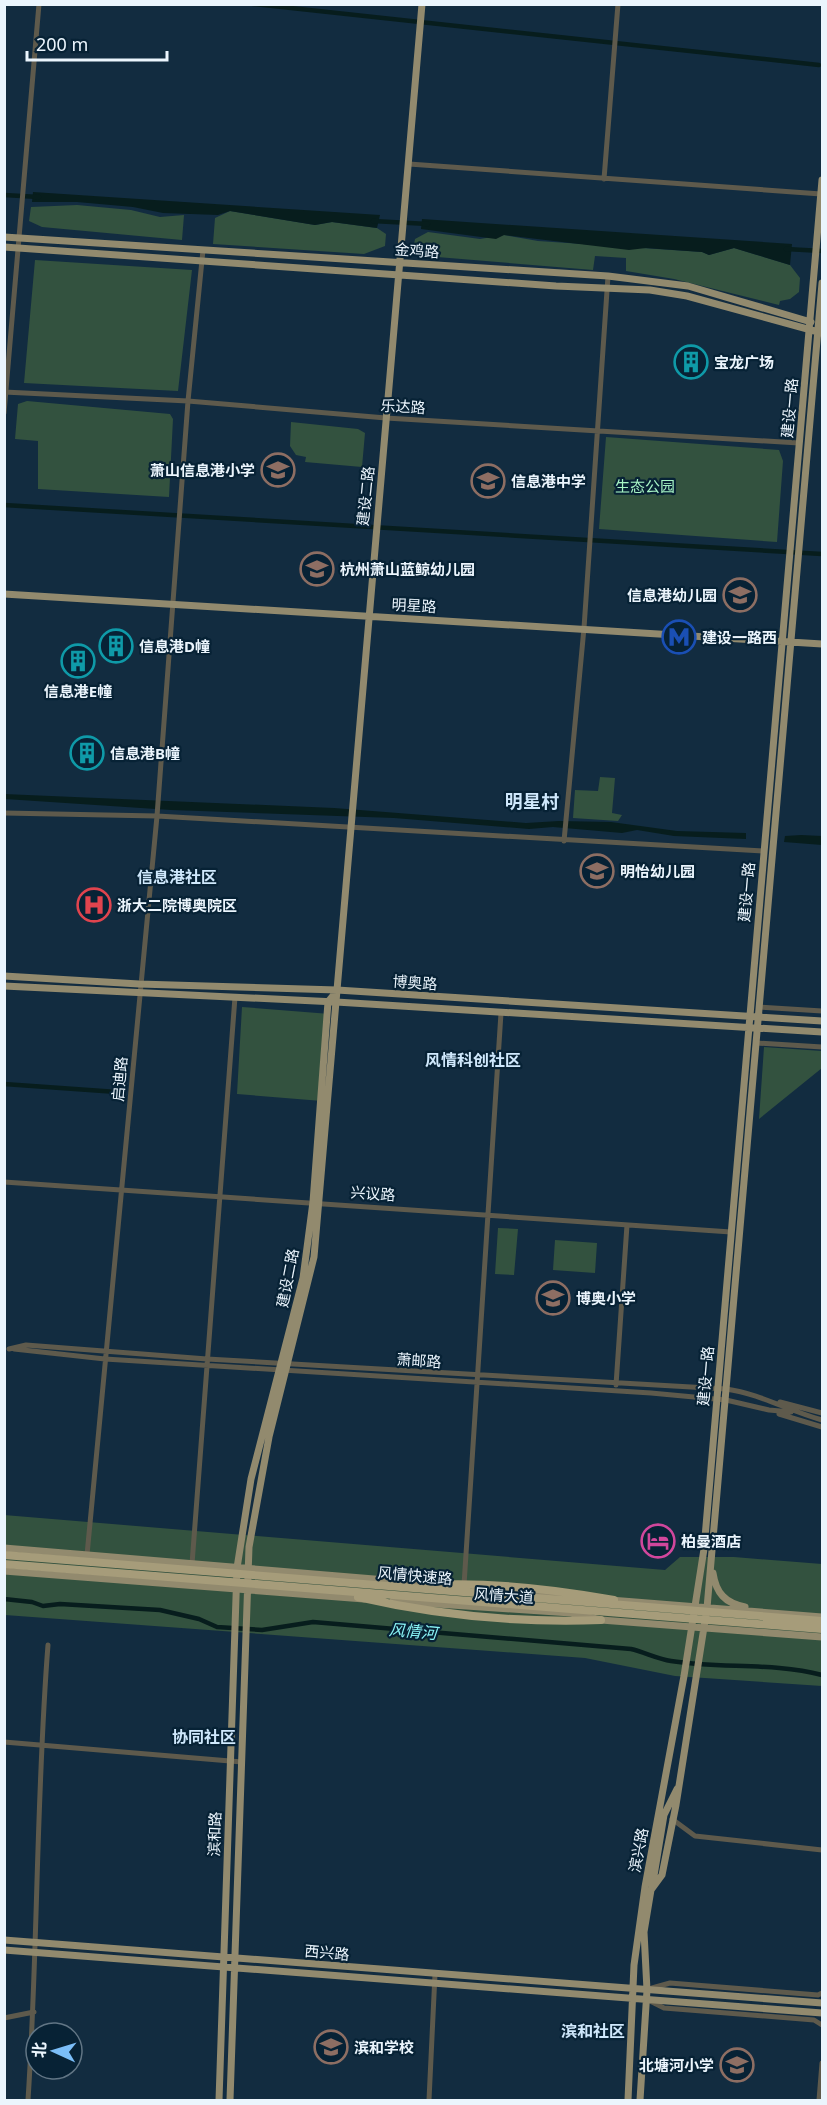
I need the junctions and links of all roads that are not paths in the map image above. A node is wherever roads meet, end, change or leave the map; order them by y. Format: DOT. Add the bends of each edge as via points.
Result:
graph roads {
  1 [pos="39,4"];
  2 [pos="422,4"];
  3 [pos="618,4"];
  4 [pos="409,164"];
  5 [pos="604,178"];
  6 [pos="822,180"];
  7 [pos="821,194"];
  8 [pos="4,237"];
  9 [pos="18,238"];
  10 [pos="4,247"];
  11 [pos="17,248"];
  12 [pos="203,250"];
  13 [pos="202,259"];
  14 [pos="399,262"];
  15 [pos="398,274"];
  16 [pos="608,276"];
  17 [pos="822,283"];
  18 [pos="607,288"];
  19 [pos="809,321"];
  20 [pos="821,328"];
  21 [pos="809,330"];
  22 [pos="5,392"];
  23 [pos="188,401"];
  24 [pos="4,413"];
  25 [pos="386,418"];
  26 [pos="597,428"];
  27 [pos="799,443"];
  28 [pos="4,594"];
  29 [pos="173,605"];
  30 [pos="368,615"];
  31 [pos="584,628"];
  32 [pos="782,640"];
  33 [pos="792,641"];
  34 [pos="822,644"];
  35 [pos="4,813"];
  36 [pos="157,813"];
  37 [pos="350,824"];
  38 [pos="564,841"];
  39 [pos="763,851"];
  40 [pos="4,976"];
  41 [pos="139,984"];
  42 [pos="4,986"];
  43 [pos="337,990"];
  44 [pos="138,994"];
  45 [pos="235,997"];
  46 [pos="332,1002"];
  47 [pos="759,1007"];
  48 [pos="822,1011"];
  49 [pos="501,1013"];
  50 [pos="748,1016"];
  51 [pos="758,1017"];
  52 [pos="822,1021"];
  53 [pos="747,1029"];
  54 [pos="757,1029"];
  55 [pos="822,1032"];
  56 [pos="756,1043"];
  57 [pos="822,1047"];
  58 [pos="4,1182"];
  59 [pos="120,1191"];
  60 [pos="219,1196"];
  61 [pos="315,1202"];
  62 [pos="488,1215"];
  63 [pos="627,1225"];
  64 [pos="731,1232"];
  65 [pos="740,1232"];
  66 [pos="9,1349"];
  67 [pos="105,1355"];
  68 [pos="207,1362"];
  69 [pos="285,1367"];
  70 [pos="479,1378"];
  71 [pos="616,1383"];
  72 [pos="717,1388"];
  73 [pos="726,1389"];
  74 [pos="616,1391"];
  75 [pos="716,1399"];
  76 [pos="726,1400"];
  77 [pos="774,1401"];
  78 [pos="769,1410"];
  79 [pos="793,1412"];
  80 [pos="822,1413"];
  81 [pos="822,1420"];
  82 [pos="822,1427"];
  83 [pos="4,1548"];
  84 [pos="712,1551"];
  85 [pos="4,1555"];
  86 [pos="87,1555"];
  87 [pos="4,1564"];
  88 [pos="192,1564"];
  89 [pos="237,1568"];
  90 [pos="249,1569"];
  91 [pos="4,1571"];
  92 [pos="397,1587"];
  93 [pos="464,1587"];
  94 [pos="236,1589"];
  95 [pos="248,1590"];
  96 [pos="330,1591"];
  97 [pos="622,1601"];
  98 [pos="694,1606"];
  99 [pos="707,1608"];
  100 [pos="771,1612"];
  101 [pos="822,1619"];
  102 [pos="601,1620"];
  103 [pos="692,1626"];
  104 [pos="704,1627"];
  105 [pos="822,1629"];
  106 [pos="822,1637"];
  107 [pos="48,1645"];
  108 [pos="4,1742"];
  109 [pos="42,1745"];
  110 [pos="231,1761"];
  111 [pos="242,1762"];
  112 [pos="680,1784"];
  113 [pos="672,1819"];
  114 [pos="822,1850"];
  115 [pos="651,1890"];
  116 [pos="4,1940"];
  117 [pos="34,1942"];
  118 [pos="4,1950"];
  119 [pos="34,1953"];
  120 [pos="223,1956"];
  121 [pos="235,1957"];
  122 [pos="223,1968"];
  123 [pos="234,1968"];
  124 [pos="435,1974"];
  125 [pos="435,1985"];
  126 [pos="634,1988"];
  127 [pos="647,1990"];
  128 [pos="822,1993"];
  129 [pos="633,1999"];
  130 [pos="646,1999"];
  131 [pos="822,2003"];
  132 [pos="34,2012"];
  133 [pos="822,2013"];
  134 [pos="4,2018"];
  135 [pos="822,2025"];
  136 [pos="822,2063"];
  137 [pos="822,2083"];
  138 [pos="28,2100"];
  139 [pos="219,2100"];
  140 [pos="230,2100"];
  141 [pos="429,2100"];
  142 [pos="628,2100"];
  143 [pos="640,2100"];
  144 [pos="819,2100"];
  1 -- 9 [label="street"];
  2 -- 4 [label="main road, 建设二路"];
  3 -- 5 [label="street"];
  4 -- 5 [label="street"];
  4 -- 14 [label="main road, 建设二路"];
  5 -- 7 [label="street"];
  6 -- 7 [label="main road, 建设一路"];
  7 -- 19 [label="main road, 建设一路"];
  8 -- 9 [label="main road, 金鸡路"];
  9 -- 11 [label="street"];
  9 -- 12 [label="main road, 金鸡路"];
  10 -- 11 [label="main road, 金鸡路"];
  11 -- 13 [label="main road, 金鸡路"];
  11 -- 22 [label="street"];
  12 -- 13 [label="street, 启迪路"];
  12 -- 14 [label="main road, 金鸡路"];
  13 -- 15 [label="main road, 金鸡路"];
  13 -- 23 [label="street, 启迪路"];
  14 -- 15 [label="main road, 建设二路"];
  14 -- 16 [label="main road, 金鸡路"];
  15 -- 18 [label="main road, 金鸡路"];
  15 -- 25 [label="main road, 建设二路"];
  16 -- 18 [label="street"];
  16 -- 19 [label="main road, 金鸡路" via="688,286"];
  17 -- 20 [label="main road, 建设一路"];
  18 -- 21 [label="main road, 金鸡路" via="687,296"];
  18 -- 26 [label="street"];
  19 -- 20 [label="main road, 金鸡路"];
  19 -- 21 [label="main road, 建设一路"];
  20 -- 21 [label="main road, 金鸡路"];
  20 -- 33 [label="main road, 建设一路"];
  21 -- 27 [label="main road, 建设一路"];
  22 -- 23 [label="street, 乐达路"];
  22 -- 24 [label="street"];
  23 -- 25 [label="street, 乐达路"];
  23 -- 29 [label="street, 启迪路"];
  25 -- 26 [label="street, 乐达路"];
  25 -- 30 [label="main road, 建设二路"];
  26 -- 27 [label="street, 乐达路"];
  26 -- 31 [label="street"];
  27 -- 32 [label="main road, 建设一路"];
  28 -- 29 [label="main road, 明星路"];
  29 -- 30 [label="main road, 明星路"];
  29 -- 36 [label="street, 启迪路"];
  30 -- 31 [label="main road, 明星路"];
  30 -- 37 [label="main road, 建设二路"];
  31 -- 32 [label="main road, 明星路"];
  31 -- 38 [label="street"];
  32 -- 33 [label="main road, 明星路"];
  32 -- 39 [label="main road, 建设一路"];
  33 -- 34 [label="main road, 明星路"];
  33 -- 47 [label="main road, 建设一路"];
  35 -- 36 [label="street"];
  36 -- 37 [label="street"];
  36 -- 41 [label="street, 启迪路"];
  37 -- 38 [label="street"];
  37 -- 43 [label="main road, 建设二路"];
  38 -- 39 [label="street"];
  39 -- 50 [label="main road, 建设一路"];
  40 -- 41 [label="main road, 博奥路"];
  41 -- 43 [label="main road, 博奥路"];
  41 -- 44 [label="street, 启迪路"];
  42 -- 44 [label="main road, 博奥路"];
  43 -- 46 [label="main road"];
  43 -- 50 [label="main road, 博奥路"];
  44 -- 45 [label="main road, 博奥路"];
  44 -- 59 [label="street, 启迪路"];
  45 -- 46 [label="main road, 博奥路"];
  45 -- 60 [label="street"];
  46 -- 49 [label="main road, 博奥路"];
  46 -- 61 [label="main road, 建设二路"];
  47 -- 48 [label="street"];
  47 -- 51 [label="main road, 建设一路"];
  49 -- 53 [label="main road, 博奥路"];
  49 -- 62 [label="street"];
  50 -- 51 [label="main road, 博奥路"];
  50 -- 53 [label="main road, 建设一路"];
  51 -- 52 [label="main road, 博奥路"];
  51 -- 54 [label="main road, 建设一路"];
  53 -- 54 [label="main road, 博奥路"];
  53 -- 64 [label="main road, 建设一路"];
  54 -- 55 [label="main road, 博奥路"];
  54 -- 56 [label="main road, 建设一路"];
  56 -- 57 [label="street"];
  56 -- 65 [label="main road, 建设一路"];
  58 -- 59 [label="street, 兴议路"];
  59 -- 60 [label="street, 兴议路"];
  59 -- 67 [label="street, 启迪路"];
  60 -- 61 [label="street, 兴议路"];
  60 -- 68 [label="street"];
  61 -- 62 [label="street, 兴议路"];
  61 -- 69 [label="main road, 建设二路"];
  62 -- 63 [label="street, 兴议路"];
  62 -- 70 [label="street"];
  63 -- 64 [label="street, 兴议路"];
  63 -- 71 [label="street"];
  64 -- 65 [label="main road, 兴议路"];
  64 -- 72 [label="main road, 建设一路"];
  65 -- 73 [label="main road, 建设一路"];
  66 -- 67 [label="street"];
  67 -- 68 [label="street"];
  67 -- 86 [label="street, 启迪路"];
  68 -- 69 [label="street"];
  68 -- 88 [label="street"];
  69 -- 70 [label="street"];
  69 -- 89 [label="main road, 建设二路" via="250,1479"];
  69 -- 90 [label="main road, 建设二路" via="257,1494"];
  70 -- 71 [label="street"];
  70 -- 74 [label="street"];
  70 -- 93 [label="street"];
  71 -- 72 [label="street"];
  71 -- 74 [label="street"];
  72 -- 73 [label="street"];
  72 -- 75 [label="main road, 建设一路"];
  73 -- 76 [label="main road, 建设一路"];
  73 -- 77 [label="street"];
  74 -- 75 [label="street"];
  75 -- 76 [label="street"];
  75 -- 98 [label="main road, 建设一路" via="704,1549"];
  76 -- 78 [label="street"];
  76 -- 84 [label="main road, 建设一路"];
  77 -- 79 [label="street"];
  77 -- 80 [label="street"];
  78 -- 79 [label="street"];
  78 -- 82 [label="street"];
  79 -- 81 [label="street"];
  83 -- 86 [label="main road, 风情大道"];
  84 -- 99 [label="main road, 建设一路"];
  84 -- 100 [label="main road" via="716,1587 723,1597 737,1606"];
  85 -- 92 [label="highway, 风情快速路"];
  86 -- 88 [label="main road, 风情大道"];
  87 -- 96 [label="highway, 风情快速路"];
  88 -- 89 [label="main road, 风情大道"];
  89 -- 90 [label="main road, 风情大道"];
  89 -- 94 [label="main road, 滨和路"];
  90 -- 93 [label="main road, 风情大道"];
  90 -- 95 [label="main road, 滨和路"];
  91 -- 94 [label="main road, 风情大道"];
  92 -- 97 [label="highway" via="461,1583"];
  92 -- 101 [label="highway, 风情快速路"];
  93 -- 97 [label="main road, 风情大道"];
  94 -- 95 [label="main road, 风情大道"];
  94 -- 110 [label="main road, 滨和路"];
  95 -- 102 [label="main road, 风情大道" via="570,1613"];
  95 -- 111 [label="main road, 滨和路"];
  96 -- 102 [label="highway" via="398,1606 505,1617"];
  96 -- 105 [label="highway, 风情快速路"];
  97 -- 98 [label="main road, 风情大道"];
  98 -- 99 [label="main road, 风情大道"];
  98 -- 103 [label="main road, 滨兴路"];
  99 -- 100 [label="main road, 风情大道"];
  99 -- 104 [label="main road, 建设一路"];
  100 -- 101 [label="main road, 风情大道"];
  102 -- 103 [label="main road, 风情大道"];
  103 -- 104 [label="main road, 风情大道"];
  103 -- 126 [label="main road, 滨兴路" via="645,1887"];
  104 -- 106 [label="main road, 风情大道"];
  104 -- 112 [label="main road, 滨兴路"];
  107 -- 109 [label="street"];
  108 -- 109 [label="street"];
  109 -- 110 [label="street"];
  109 -- 117 [label="street"];
  110 -- 111 [label="street"];
  110 -- 120 [label="main road, 滨和路"];
  111 -- 121 [label="main road, 滨和路"];
  112 -- 113 [label="main road, 滨兴路"];
  112 -- 115 [label="main road" via="664,1815"];
  113 -- 114 [label="street" via="695,1836"];
  113 -- 115 [label="main road, 滨兴路" via="662,1875"];
  115 -- 127 [label="main road, 滨兴路" via="644,1932"];
  116 -- 117 [label="main road, 西兴路"];
  117 -- 119 [label="street"];
  117 -- 120 [label="main road, 西兴路"];
  118 -- 119 [label="main road, 西兴路"];
  119 -- 122 [label="main road, 西兴路"];
  119 -- 132 [label="street"];
  120 -- 121 [label="main road, 西兴路"];
  120 -- 122 [label="main road, 滨和路"];
  121 -- 123 [label="main road, 滨和路"];
  121 -- 124 [label="main road, 西兴路"];
  122 -- 123 [label="main road, 西兴路"];
  122 -- 139 [label="main road, 滨和路"];
  123 -- 125 [label="main road, 西兴路"];
  123 -- 140 [label="main road, 滨和路"];
  124 -- 125 [label="street"];
  124 -- 126 [label="main road, 西兴路"];
  125 -- 129 [label="main road, 西兴路"];
  125 -- 141 [label="street"];
  126 -- 127 [label="main road, 西兴路"];
  126 -- 129 [label="main road, 滨兴路"];
  127 -- 128 [label="street, 西兴路" via="670,1983"];
  127 -- 130 [label="main road, 滨兴路"];
  127 -- 131 [label="main road, 西兴路"];
  129 -- 130 [label="main road, 西兴路"];
  129 -- 142 [label="main road, 滨兴路"];
  130 -- 133 [label="main road, 西兴路"];
  130 -- 135 [label="street, 西兴路" via="664,2008 814,2020"];
  130 -- 143 [label="main road, 滨兴路"];
  132 -- 134 [label="street"];
  132 -- 138 [label="street"];
  136 -- 137 [label="street"];
  137 -- 144 [label="street"];
}
